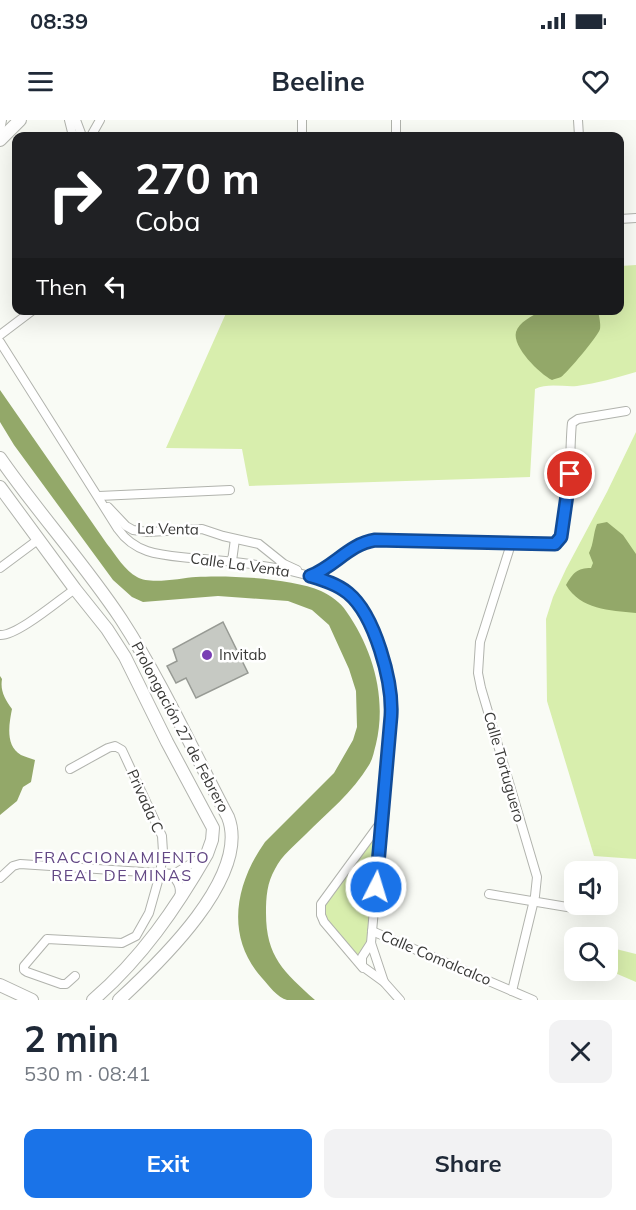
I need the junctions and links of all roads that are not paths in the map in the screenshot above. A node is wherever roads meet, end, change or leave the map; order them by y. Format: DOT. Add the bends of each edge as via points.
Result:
graph roads {
  1 [pos="2,120"];
  2 [pos="20,120"];
  3 [pos="0,131"];
  4 [pos="0,140"];
  5 [pos="26,315"];
  6 [pos="0,335"];
  7 [pos="0,342"];
  8 [pos="626,411"];
  9 [pos="0,458"];
  10 [pos="0,487"];
  11 [pos="230,490"];
  12 [pos="99,496"];
  13 [pos="39,539"];
  14 [pos="235,539"];
  15 [pos="511,544"];
  16 [pos="232,561"];
  17 [pos="0,568"];
  18 [pos="310,576"];
  19 [pos="75,589"];
  20 [pos="122,620"];
  21 [pos="107,629"];
  22 [pos="0,635"];
  23 [pos="183,732"];
  24 [pos="167,742"];
  25 [pos="70,769"];
  26 [pos="382,822"];
  27 [pos="207,854"];
  28 [pos="164,874"];
  29 [pos="0,878"];
  30 [pos="489,894"];
  31 [pos="178,900"];
  32 [pos="534,902"];
  33 [pos="564,907"];
  34 [pos="372,931"];
  35 [pos="371,943"];
  36 [pos="363,968"];
  37 [pos="75,976"];
  38 [pos="115,981"];
  39 [pos="384,982"];
  40 [pos="0,985"];
  41 [pos="512,991"];
  42 [pos="122,998"];
  43 [pos="32,1000"];
  44 [pos="85,1000"];
  45 [pos="93,1000"];
  46 [pos="400,1000"];
  47 [pos="533,1000"];
  1 -- 3 [label="street"];
  2 -- 4 [label="street"];
  5 -- 6 [label="street"];
  7 -- 12 [label="street, Calle La Venta"];
  8 -- 15 [label="street" via="572,423 566,509 559,542"];
  9 -- 20 [label="street, Prolongación 27 de Febrero"];
  10 -- 13 [label="street, Prolongación 27 de Febrero"];
  11 -- 12 [label="street"];
  12 -- 14 [label="street, La Venta" via="133,530 198,528"];
  12 -- 16 [label="street, Calle La Venta" via="122,535 142,550"];
  13 -- 17 [label="street"];
  13 -- 19 [label="street, Prolongación 27 de Febrero"];
  14 -- 16 [label="street"];
  14 -- 18 [label="street, La Venta" via="259,544 284,564"];
  15 -- 18 [label="street" via="367,542"];
  15 -- 32 [label="street, Calle Tortuguero" via="480,642 478,673 536,871"];
  16 -- 18 [label="street, Calle La Venta"];
  18 -- 26 [label="street, Calle La Venta" via="336,585 353,597 376,637 392,708"];
  19 -- 21 [label="street, Prolongación 27 de Febrero"];
  19 -- 22 [label="street" via="18,629"];
  20 -- 21 [label="street"];
  20 -- 23 [label="street, Prolongación 27 de Febrero"];
  21 -- 24 [label="street, Prolongación 27 de Febrero"];
  23 -- 24 [label="street"];
  23 -- 42 [label="street, Prolongación 27 de Febrero" via="228,817 232,844 224,872 209,900"];
  24 -- 27 [label="street, Prolongación 27 de Febrero" via="212,822"];
  25 -- 28 [label="street, Privada C" via="111,747 122,750 162,836"];
  26 -- 34 [label="street, Calle La Venta"];
  26 -- 36 [label="street, Calle La Venta" via="321,904 322,919"];
  27 -- 28 [label="street" via="178,873"];
  27 -- 31 [label="street, Prolongación 27 de Febrero"];
  28 -- 29 [label="street" via="20,864"];
  28 -- 31 [label="street" via="176,879 180,888"];
  28 -- 37 [label="street, Privada C" via="136,936 122,943 47,939 24,968 63,985"];
  30 -- 32 [label="street"];
  31 -- 38 [label="street, Prolongación 27 de Febrero" via="146,948"];
  32 -- 33 [label="street"];
  32 -- 41 [label="street, Calle Tortuguero"];
  34 -- 35 [label="street, Calle La Venta"];
  34 -- 41 [label="street, Calle Comalcalco"];
  35 -- 36 [label="street, Calle La Venta" via="362,957"];
  35 -- 39 [label="street, Calle La Venta"];
  36 -- 39 [label="street, Calle La Venta"];
  38 -- 44 [label="street"];
  38 -- 45 [label="street, Prolongación 27 de Febrero"];
  39 -- 46 [label="street, Calle La Venta"];
  40 -- 43 [label="street"];
  41 -- 47 [label="street, Calle Comalcalco"];
}
